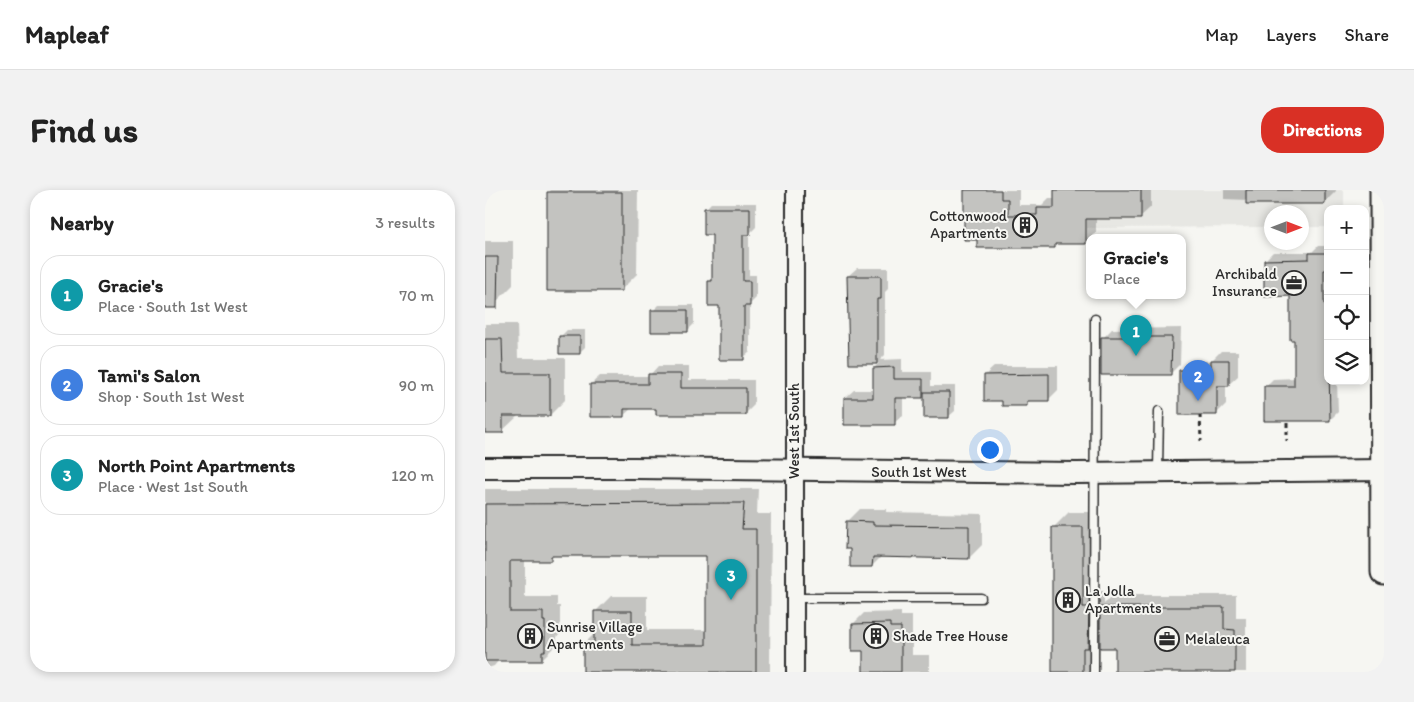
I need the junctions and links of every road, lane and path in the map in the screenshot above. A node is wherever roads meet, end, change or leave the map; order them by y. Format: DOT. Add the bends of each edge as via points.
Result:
graph roads {
  1 [pos="795,190"];
  2 [pos="1383,190"];
  3 [pos="1095,319"];
  4 [pos="1159,411"];
  5 [pos="1200,415"];
  6 [pos="1287,423"];
  7 [pos="1201,441"];
  8 [pos="1287,441"];
  9 [pos="485,468"];
  10 [pos="1384,470"];
  11 [pos="794,471"];
  12 [pos="1095,472"];
  13 [pos="1158,472"];
  14 [pos="1384,572"];
  15 [pos="795,598"];
  16 [pos="981,598"];
  17 [pos="795,672"];
  18 [pos="1094,672"];
  1 -- 11 [label="street, West 1st South"];
  2 -- 10 [label="main road"];
  3 -- 12 [label="lane"];
  4 -- 13 [label="lane"];
  5 -- 7 [label="path"];
  6 -- 8 [label="path"];
  9 -- 11 [label="street, South 1st West"];
  10 -- 13 [label="street, South 1st West"];
  10 -- 14 [label="main road"];
  11 -- 12 [label="street, South 1st West"];
  11 -- 15 [label="street, West 1st South"];
  12 -- 13 [label="street, South 1st West"];
  12 -- 18 [label="lane"];
  15 -- 16 [label="lane"];
  15 -- 17 [label="street, West 1st South"];
}
